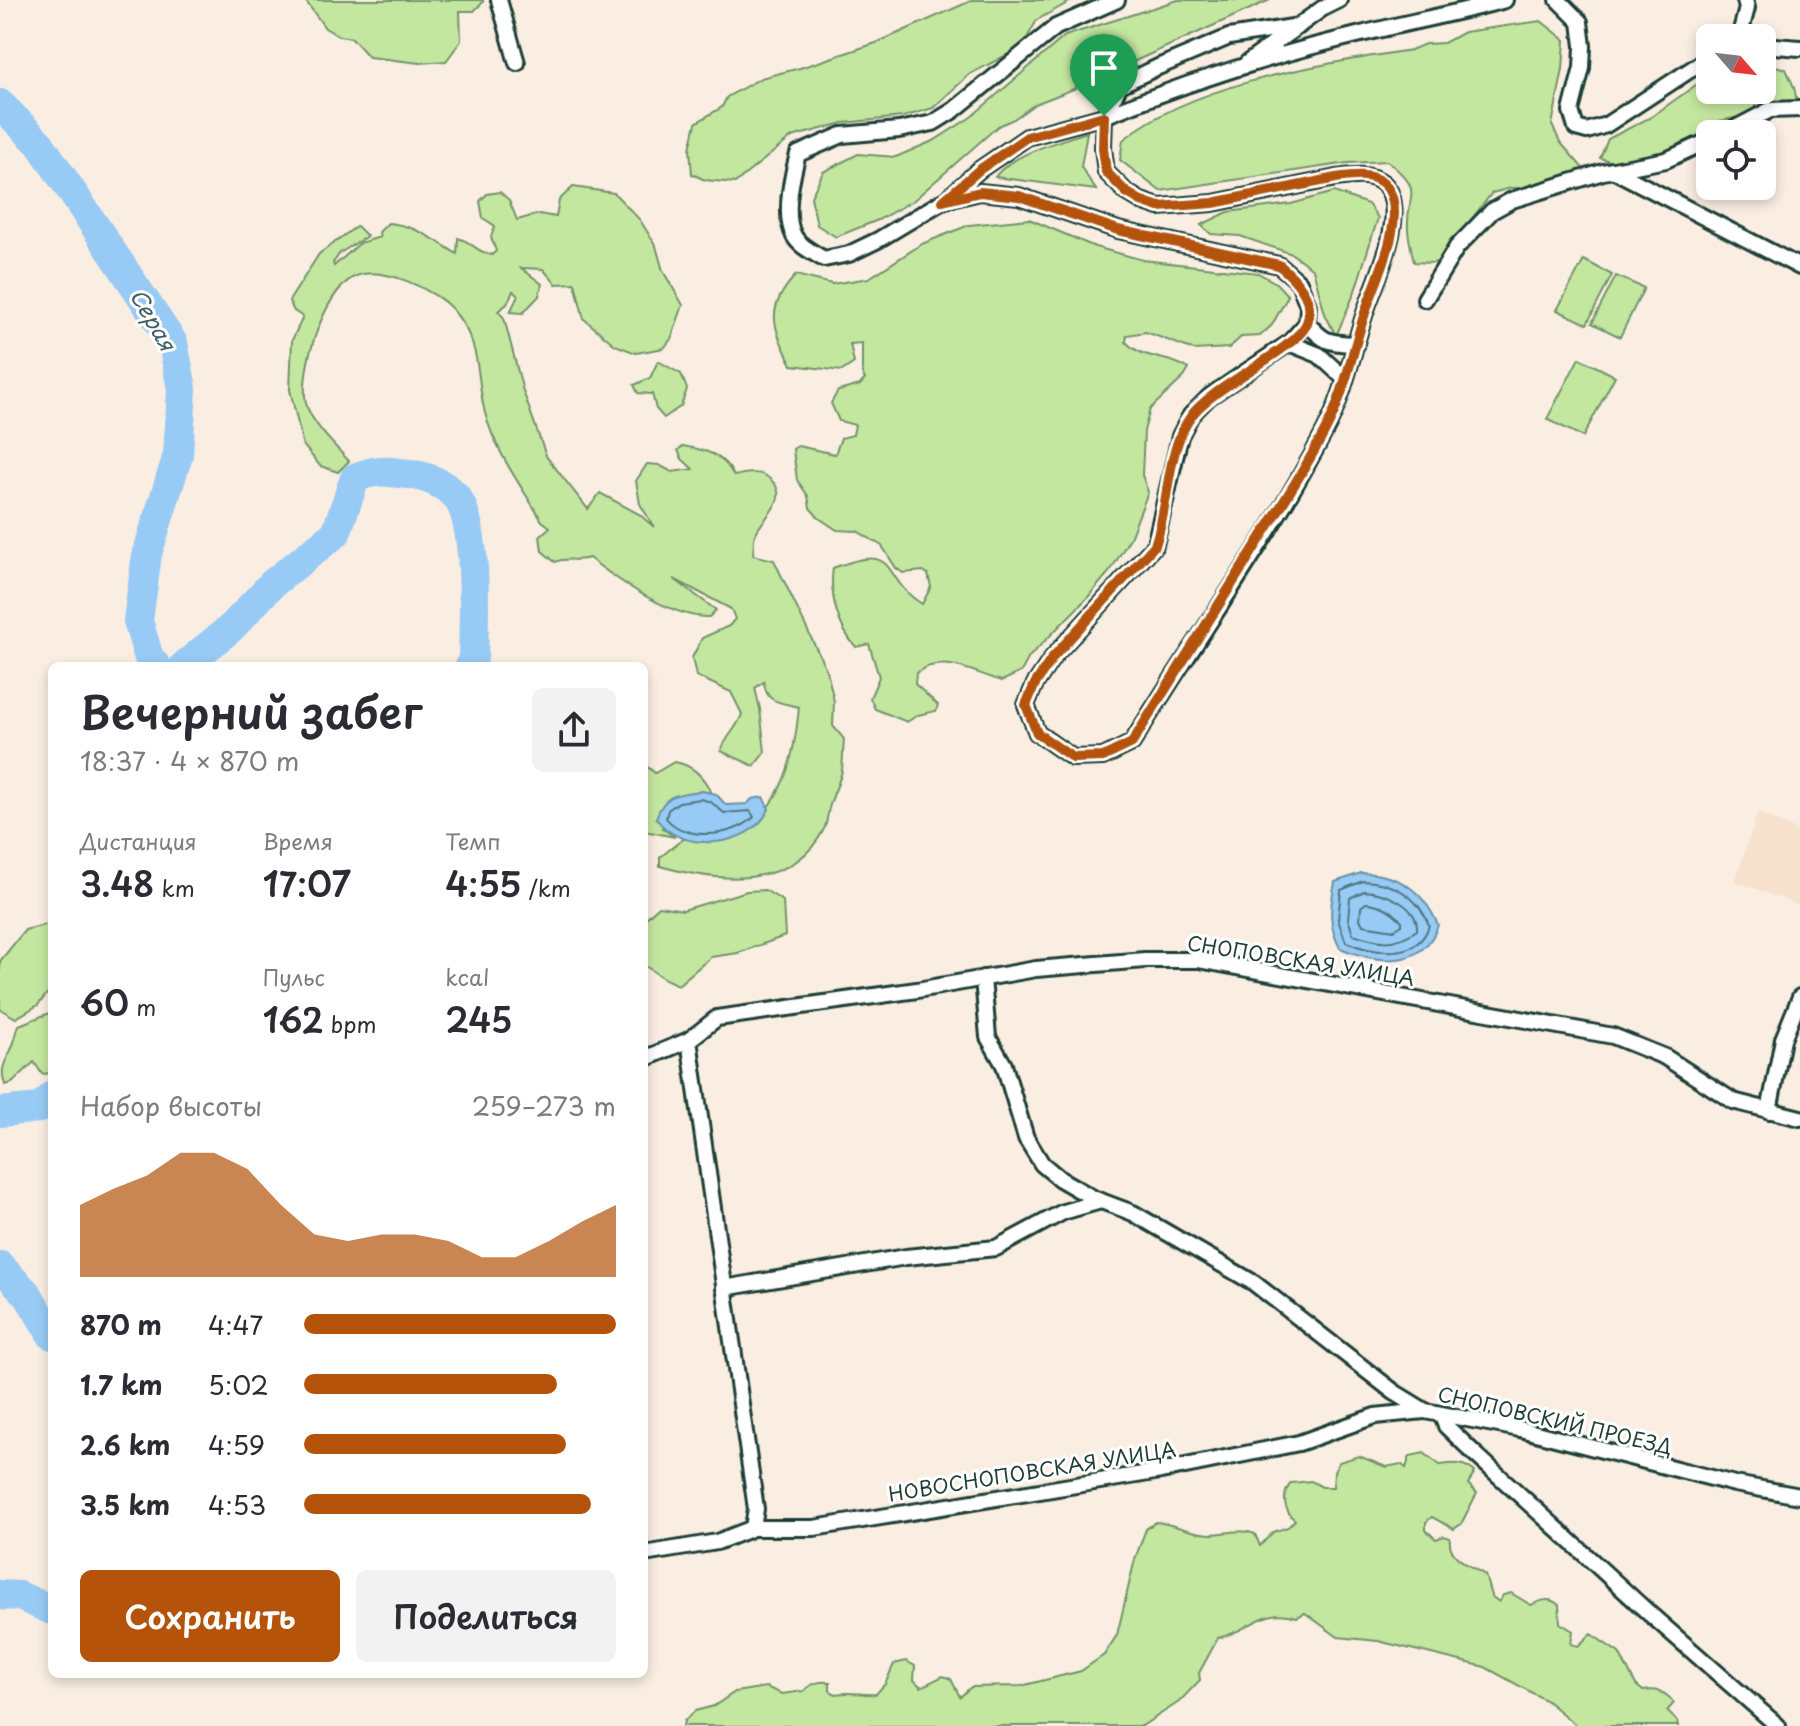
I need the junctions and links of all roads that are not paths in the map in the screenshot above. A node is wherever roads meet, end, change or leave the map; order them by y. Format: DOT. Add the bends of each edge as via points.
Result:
graph roads {
  1 [pos="499,0"];
  2 [pos="1117,0"];
  3 [pos="1339,0"];
  4 [pos="1505,0"];
  5 [pos="1558,0"];
  6 [pos="1745,0"];
  7 [pos="1743,24"];
  8 [pos="1299,26"];
  9 [pos="1776,46"];
  10 [pos="1800,48"];
  11 [pos="517,63"];
  12 [pos="1696,66"];
  13 [pos="1238,70"];
  14 [pos="1800,109"];
  15 [pos="1104,116"];
  16 [pos="1751,120"];
  17 [pos="1696,146"];
  18 [pos="1613,169"];
  19 [pos="943,201"];
  20 [pos="1800,267"];
  21 [pos="1425,299"];
  22 [pos="1307,323"];
  23 [pos="1289,343"];
  24 [pos="1354,344"];
  25 [pos="1345,379"];
  26 [pos="983,978"];
  27 [pos="1800,997"];
  28 [pos="689,1040"];
  29 [pos="648,1057"];
  30 [pos="1769,1111"];
  31 [pos="1800,1118"];
  32 [pos="1101,1201"];
  33 [pos="724,1288"];
  34 [pos="1425,1411"];
  35 [pos="1441,1414"];
  36 [pos="1800,1496"];
  37 [pos="753,1528"];
  38 [pos="648,1553"];
  39 [pos="1778,1726"];
  1 -- 11 [label="street"];
  2 -- 19 [label="street" via="1056,27 933,123 842,135 798,154 789,203 793,235 824,259 878,240"];
  3 -- 8 [label="street"];
  4 -- 13 [label="street"];
  5 -- 12 [label="street" via="1580,22 1582,68 1571,111 1576,128 1587,131 1606,125"];
  6 -- 7 [label="street"];
  8 -- 13 [label="street"];
  8 -- 15 [label="street" via="1229,37 1120,85"];
  9 -- 10 [label="street"];
  13 -- 15 [label="street"];
  14 -- 16 [label="street" via="1770,110"];
  15 -- 19 [label="street" via="1027,137"];
  15 -- 24 [label="street" via="1106,172 1126,192 1159,207 1213,203 1336,178 1370,177 1383,183 1394,209 1389,250"];
  17 -- 18 [label="street" via="1666,160"];
  18 -- 20 [label="street"];
  18 -- 21 [label="street" via="1492,211 1457,247"];
  19 -- 22 [label="street" via="980,192 1019,196 1118,230 1279,265 1299,282 1308,306"];
  22 -- 23 [label="street"];
  22 -- 24 [label="street" via="1331,343"];
  23 -- 25 [label="street" via="1319,355"];
  23 -- 25 [label="street" via="1191,415 1180,436 1155,545 1053,657 1035,684 1026,705 1037,733 1050,744 1073,758 1103,757 1132,743 1295,483 1326,429"];
  24 -- 25 [label="street"];
  26 -- 28 [label="street, СНОПОВСКАЯ УЛИЦА" via="717,1018"];
  26 -- 30 [label="street, СНОПОВСКАЯ УЛИЦА" via="1036,969 1199,960 1613,1036 1665,1057 1733,1101"];
  26 -- 32 [label="street, СНОПОВСКИЙ ПРОЕЗД" via="988,1037 1004,1065 1026,1138 1042,1164"];
  27 -- 30 [label="street" via="1783,1039"];
  28 -- 29 [label="street, СНОПОВСКАЯ УЛИЦА"];
  28 -- 33 [label="street"];
  30 -- 31 [label="street, СНОПОВСКАЯ УЛИЦА"];
  32 -- 33 [label="street" via="1063,1212 996,1248 906,1257"];
  32 -- 34 [label="street, СНОПОВСКИЙ ПРОЕЗД" via="1133,1213 1254,1283 1375,1379"];
  33 -- 37 [label="street" via="756,1509"];
  34 -- 35 [label="street, СНОПОВСКИЙ ПРОЕЗД"];
  34 -- 37 [label="street, НОВОСНОПОВСКАЯ УЛИЦА" via="1375,1416 1299,1443 1161,1471 814,1528"];
  35 -- 36 [label="street, СНОПОВСКИЙ ПРОЕЗД"];
  35 -- 39 [label="street" via="1473,1452"];
  37 -- 38 [label="street, НОВОСНОПОВСКАЯ УЛИЦА" via="717,1542"];
}
